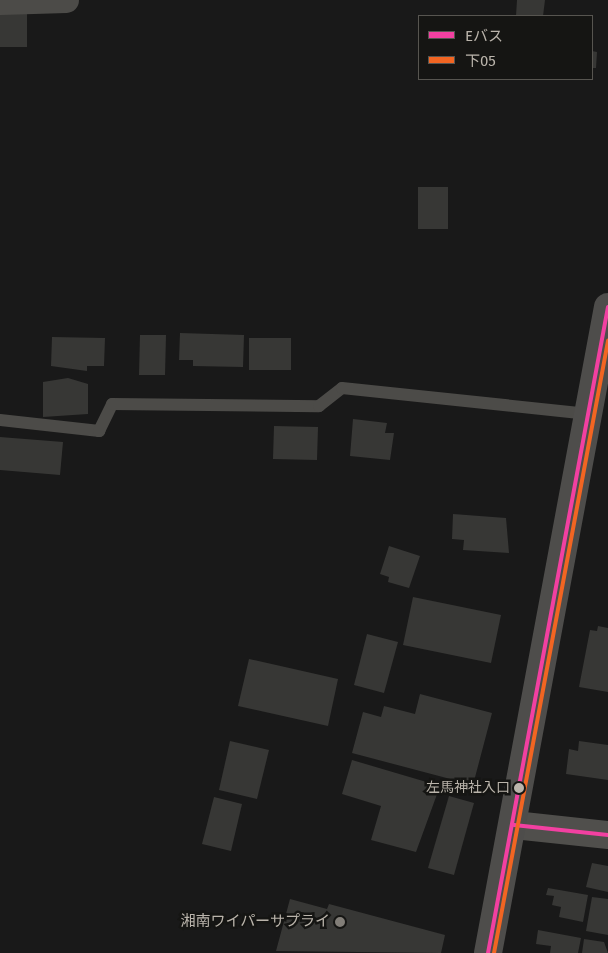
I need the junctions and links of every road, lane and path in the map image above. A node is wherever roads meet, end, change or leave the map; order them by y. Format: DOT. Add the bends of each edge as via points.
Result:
graph roads {
  1 [pos="66,0"];
  2 [pos="0,2"];
  3 [pos="608,307"];
  4 [pos="589,414"];
  5 [pos="0,420"];
  6 [pos="514,825"];
  7 [pos="608,835"];
  8 [pos="488,953"];
  1 -- 2 [label="street"];
  3 -- 4 [label="main road"];
  4 -- 5 [label="lane" via="342,388 319,406 112,404 99,431"];
  4 -- 6 [label="main road"];
  6 -- 7 [label="street"];
  6 -- 8 [label="main road"];
}
